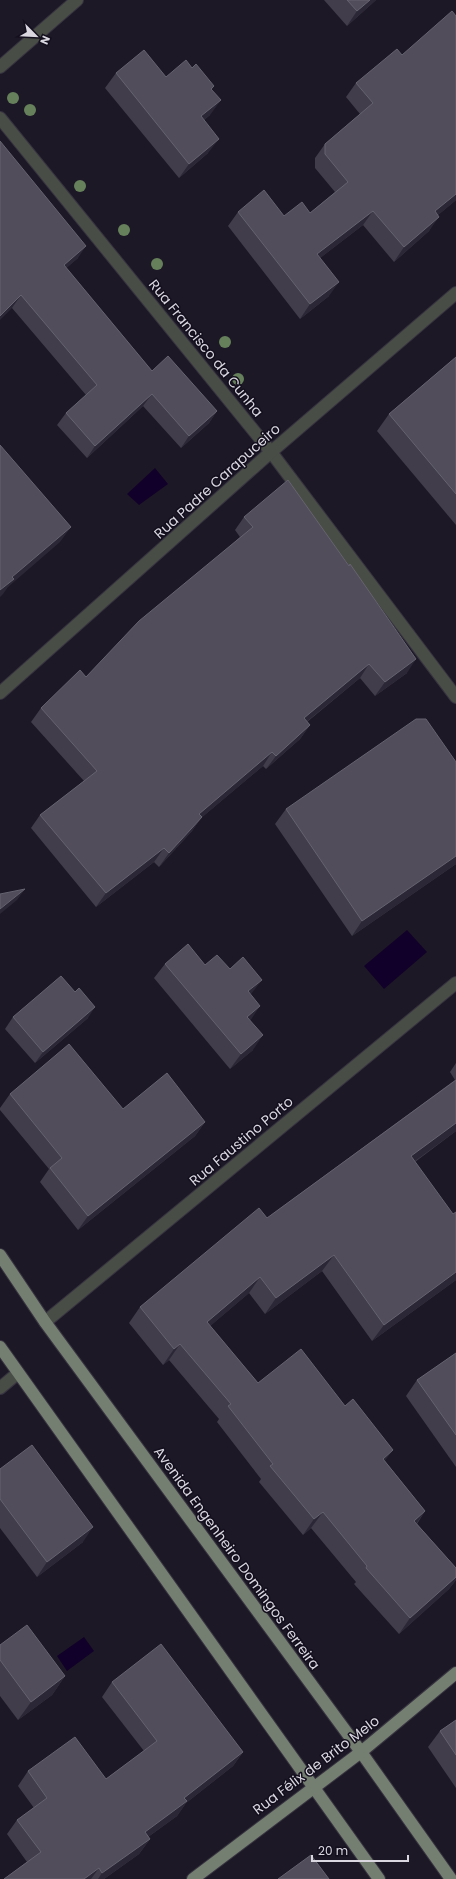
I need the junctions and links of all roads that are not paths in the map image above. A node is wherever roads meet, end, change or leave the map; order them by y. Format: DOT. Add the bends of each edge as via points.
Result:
graph roads {
  1 [pos="77,0"];
  2 [pos="0,67"];
  3 [pos="0,118"];
  4 [pos="456,293"];
  5 [pos="271,452"];
  6 [pos="0,693"];
  7 [pos="456,697"];
  8 [pos="456,983"];
  9 [pos="0,1256"];
  10 [pos="45,1322"];
  11 [pos="0,1347"];
  12 [pos="18,1373"];
  13 [pos="0,1388"];
  14 [pos="456,1673"];
  15 [pos="361,1752"];
  16 [pos="314,1786"];
  17 [pos="193,1879"];
  18 [pos="379,1879"];
  19 [pos="451,1879"];
  1 -- 2 [label="street"];
  3 -- 5 [label="street, Rua Francisco da Cunha"];
  4 -- 5 [label="street, Rua Padre Carapuceiro"];
  5 -- 6 [label="street, Rua Padre Carapuceiro"];
  5 -- 7 [label="street, Rua Francisco da Cunha"];
  8 -- 10 [label="street, Rua Faustino Porto"];
  9 -- 10 [label="main road, Avenida Engenheiro Domingos Ferreira"];
  10 -- 15 [label="main road, Avenida Engenheiro Domingos Ferreira"];
  11 -- 12 [label="main road"];
  12 -- 13 [label="street"];
  12 -- 16 [label="main road"];
  14 -- 15 [label="main road, Rua Félix de Brito Melo"];
  15 -- 16 [label="main road, Rua Félix de Brito Melo"];
  15 -- 19 [label="main road, Avenida Engenheiro Domingos Ferreira"];
  16 -- 17 [label="main road, Rua Félix de Brito Melo"];
  16 -- 18 [label="main road"];
}
